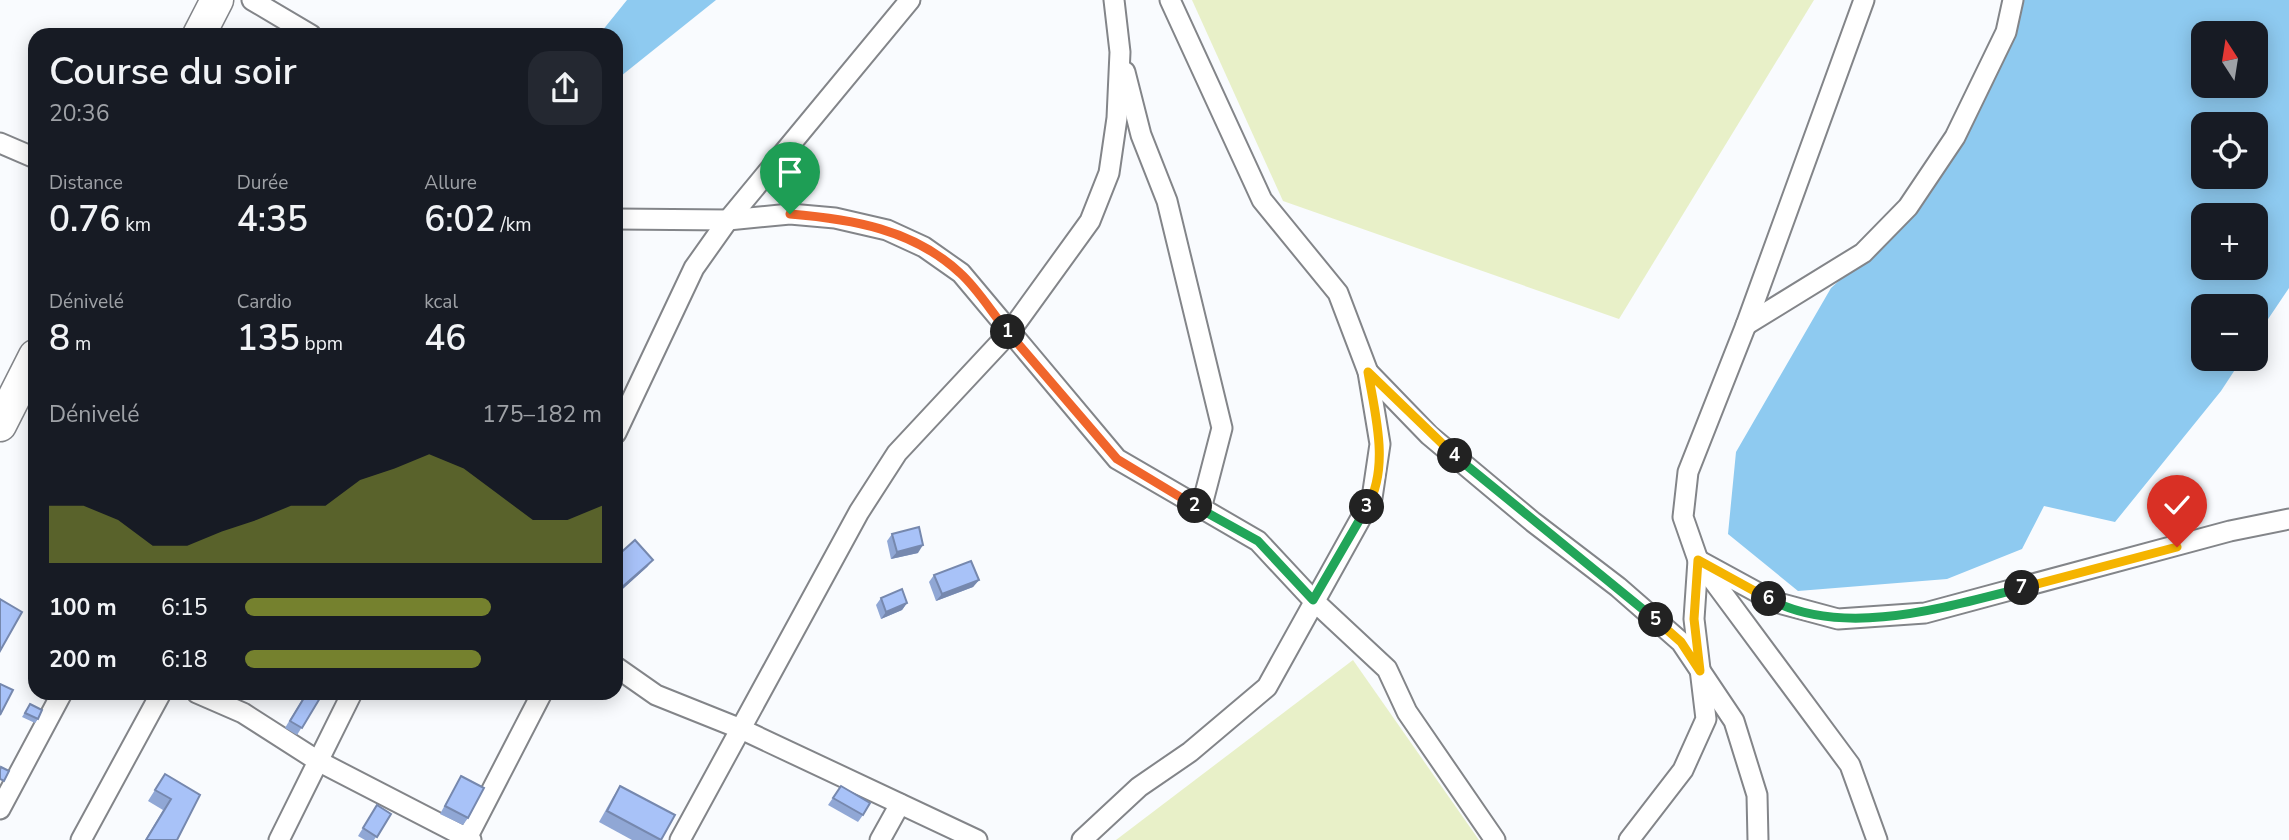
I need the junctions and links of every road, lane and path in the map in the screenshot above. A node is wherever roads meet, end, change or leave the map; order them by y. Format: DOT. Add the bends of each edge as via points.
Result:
graph roads {
  1 [pos="217,0"];
  2 [pos="252,0"];
  3 [pos="910,0"];
  4 [pos="1102,0"];
  5 [pos="1114,0"];
  6 [pos="1170,0"];
  7 [pos="1864,0"];
  8 [pos="2012,0"];
  9 [pos="203,28"];
  10 [pos="299,28"];
  11 [pos="1120,52"];
  12 [pos="0,143"];
  13 [pos="28,155"];
  14 [pos="623,219"];
  15 [pos="728,220"];
  16 [pos="1746,326"];
  17 [pos="1009,333"];
  18 [pos="28,370"];
  19 [pos="1368,372"];
  20 [pos="623,418"];
  21 [pos="0,425"];
  22 [pos="1201,509"];
  23 [pos="2289,519"];
  24 [pos="1698,560"];
  25 [pos="1313,600"];
  26 [pos="1700,671"];
  27 [pos="623,672"];
  28 [pos="58,700"];
  29 [pos="156,700"];
  30 [pos="214,700"];
  31 [pos="348,700"];
  32 [pos="538,700"];
  33 [pos="741,729"];
  34 [pos="318,761"];
  35 [pos="900,804"];
  36 [pos="0,809"];
  37 [pos="469,839"];
  38 [pos="81,840"];
  39 [pos="279,840"];
  40 [pos="680,840"];
  41 [pos="880,840"];
  42 [pos="977,840"];
  43 [pos="1082,840"];
  44 [pos="1495,840"];
  45 [pos="1629,840"];
  46 [pos="1758,840"];
  47 [pos="1877,840"];
  1 -- 9 [label="main road"];
  2 -- 10 [label="street"];
  3 -- 15 [label="street"];
  4 -- 11 [label="street"];
  5 -- 11 [label="street"];
  6 -- 19 [label="street" via="1262,200 1338,293"];
  7 -- 16 [label="street"];
  8 -- 16 [label="street" via="2006,32 1955,137 1908,206 1863,253"];
  11 -- 17 [label="street" via="1109,173 1090,221"];
  11 -- 22 [label="street" via="1141,135 1167,201 1222,428"];
  12 -- 13 [label="street"];
  14 -- 15 [label="street"];
  15 -- 17 [label="street" via="790,214 887,230 925,247 961,273"];
  15 -- 20 [label="street" via="694,268"];
  16 -- 24 [label="street" via="1688,472 1683,517"];
  17 -- 22 [label="street" via="1117,459"];
  17 -- 33 [label="street" via="897,453 859,512"];
  18 -- 21 [label="main road"];
  19 -- 25 [label="street" via="1380,444 1372,498"];
  19 -- 26 [label="street" via="1429,435 1681,642"];
  22 -- 25 [label="street" via="1258,541"];
  23 -- 24 [label="street" via="1925,613 1838,619 1775,602"];
  24 -- 26 [label="street" via="1694,619"];
  24 -- 47 [label="street" via="1850,765"];
  25 -- 43 [label="street" via="1267,687 1190,752 1139,787"];
  25 -- 44 [label="street" via="1387,669 1406,712"];
  26 -- 45 [label="street" via="1706,719 1684,770"];
  26 -- 46 [label="street" via="1734,721 1757,795"];
  27 -- 33 [label="street" via="656,695"];
  28 -- 36 [label="street"];
  29 -- 38 [label="street"];
  30 -- 34 [label="street" via="243,712"];
  31 -- 34 [label="street"];
  32 -- 37 [label="street"];
  33 -- 35 [label="street"];
  33 -- 40 [label="street"];
  34 -- 37 [label="street"];
  34 -- 39 [label="street"];
  35 -- 41 [label="street"];
  35 -- 42 [label="street"];
}
